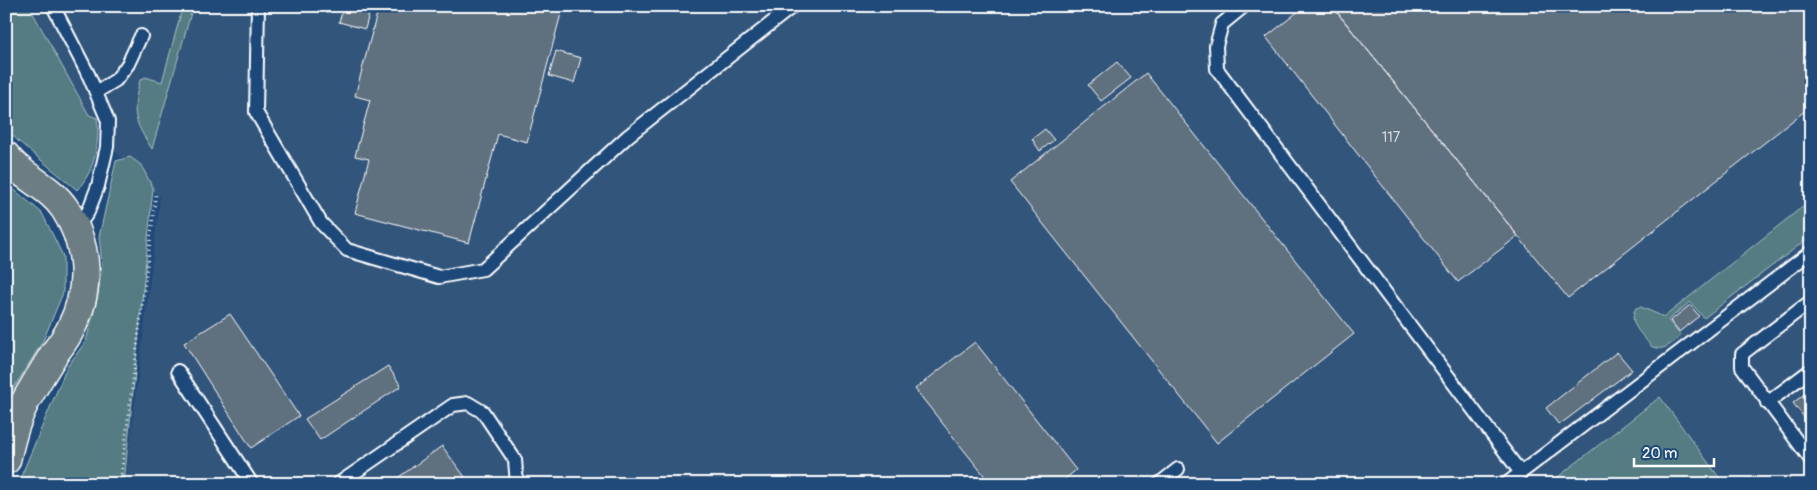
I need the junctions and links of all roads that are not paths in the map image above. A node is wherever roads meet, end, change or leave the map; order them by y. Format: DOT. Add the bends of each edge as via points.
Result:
graph roads {
  1 [pos="53,6"];
  2 [pos="258,6"];
  3 [pos="793,6"];
  4 [pos="1244,6"];
  5 [pos="140,36"];
  6 [pos="96,92"];
  7 [pos="9,163"];
  8 [pos="76,229"];
  9 [pos="1811,252"];
  10 [pos="1811,301"];
  11 [pos="1811,370"];
  12 [pos="178,371"];
  13 [pos="1768,403"];
  14 [pos="6,460"];
  15 [pos="1811,460"];
  16 [pos="1178,468"];
  17 [pos="1521,473"];
  18 [pos="252,484"];
  19 [pos="338,484"];
  20 [pos="517,484"];
  21 [pos="1159,484"];
  22 [pos="1506,484"];
  1 -- 6 [label="lane"];
  2 -- 3 [label="lane" via="256,112 321,223 347,250 439,277 483,269 628,136"];
  4 -- 17 [label="lane" via="1222,24 1216,46 1217,69"];
  5 -- 6 [label="lane" via="128,64 116,80"];
  6 -- 8 [label="lane" via="108,121 107,147 98,186 88,212"];
  7 -- 8 [label="main road" via="43,186 64,208"];
  8 -- 14 [label="main road" via="84,256 80,308 71,329 25,403 11,437"];
  9 -- 17 [label="lane"];
  10 -- 13 [label="lane" via="1742,354 1742,367"];
  11 -- 13 [label="lane"];
  12 -- 18 [label="lane"];
  13 -- 15 [label="lane"];
  16 -- 21 [label="lane"];
  17 -- 22 [label="lane"];
  19 -- 20 [label="lane" via="453,405 468,403 483,412 515,460"];
}
